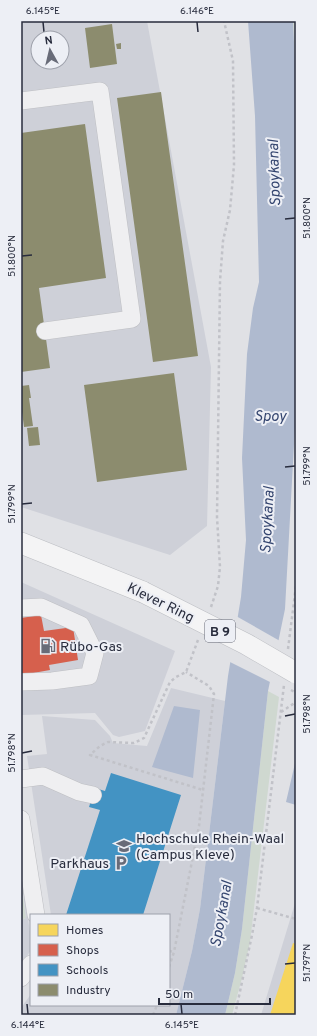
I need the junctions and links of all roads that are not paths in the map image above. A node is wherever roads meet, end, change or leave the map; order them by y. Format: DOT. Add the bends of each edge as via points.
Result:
graph roads {
  1 [pos="21,101"];
  2 [pos="45,331"];
  3 [pos="21,543"];
  4 [pos="21,608"];
  5 [pos="296,673"];
  6 [pos="21,682"];
  7 [pos="21,778"];
  8 [pos="92,795"];
  9 [pos="21,819"];
  10 [pos="36,914"];
  11 [pos="30,965"];
  12 [pos="21,978"];
  1 -- 2 [label="street" via="100,90 132,319"];
  3 -- 5 [label="main road, Klever Ring / B 9, bridge" via="143,592 246,644"];
  4 -- 6 [label="street" via="41,607 81,624 95,653 89,676"];
  7 -- 8 [label="street" via="43,776"];
  9 -- 10 [label="street"];
  11 -- 12 [label="street"];
}
